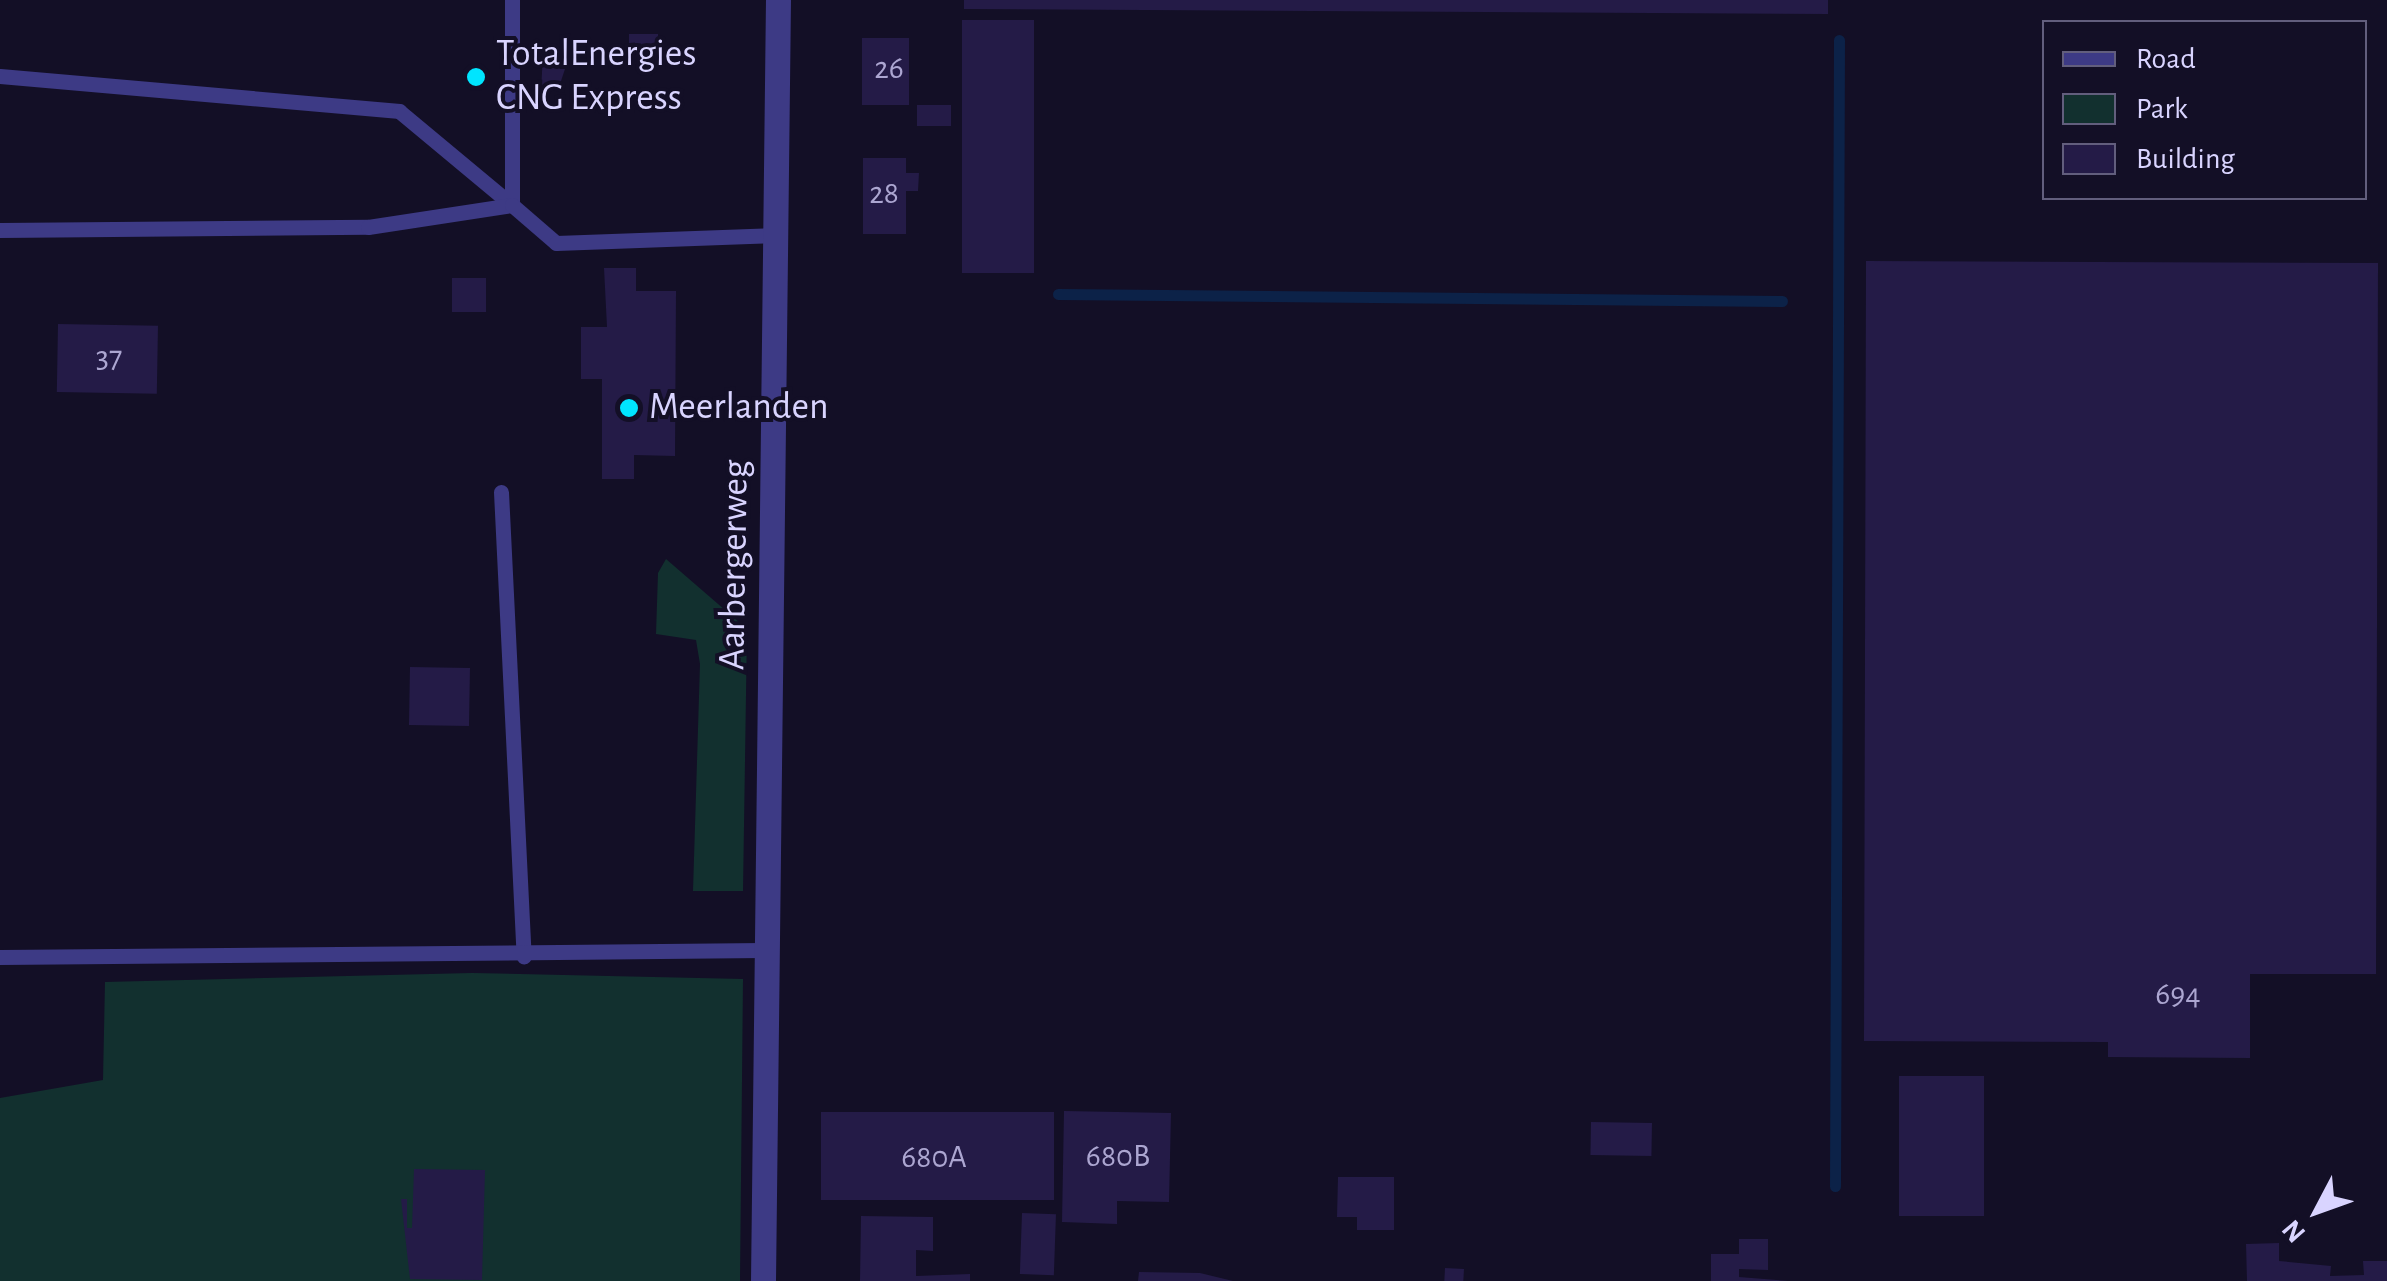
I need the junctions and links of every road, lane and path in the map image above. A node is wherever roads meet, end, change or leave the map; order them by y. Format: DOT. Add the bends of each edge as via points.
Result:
graph roads {
  1 [pos="512,0"];
  2 [pos="778,0"];
  3 [pos="0,76"];
  4 [pos="512,205"];
  5 [pos="0,230"];
  6 [pos="776,235"];
  7 [pos="501,492"];
  8 [pos="767,950"];
  9 [pos="524,956"];
  10 [pos="0,957"];
  11 [pos="763,1281"];
  1 -- 4 [label="lane"];
  2 -- 6 [label="street, Aarbergerweg"];
  3 -- 4 [label="lane" via="399,111"];
  4 -- 5 [label="lane" via="368,228"];
  4 -- 6 [label="lane" via="556,243"];
  6 -- 8 [label="street, Aarbergerweg"];
  7 -- 9 [label="lane"];
  8 -- 9 [label="lane"];
  8 -- 11 [label="street, Aarbergerweg"];
  9 -- 10 [label="lane"];
}
